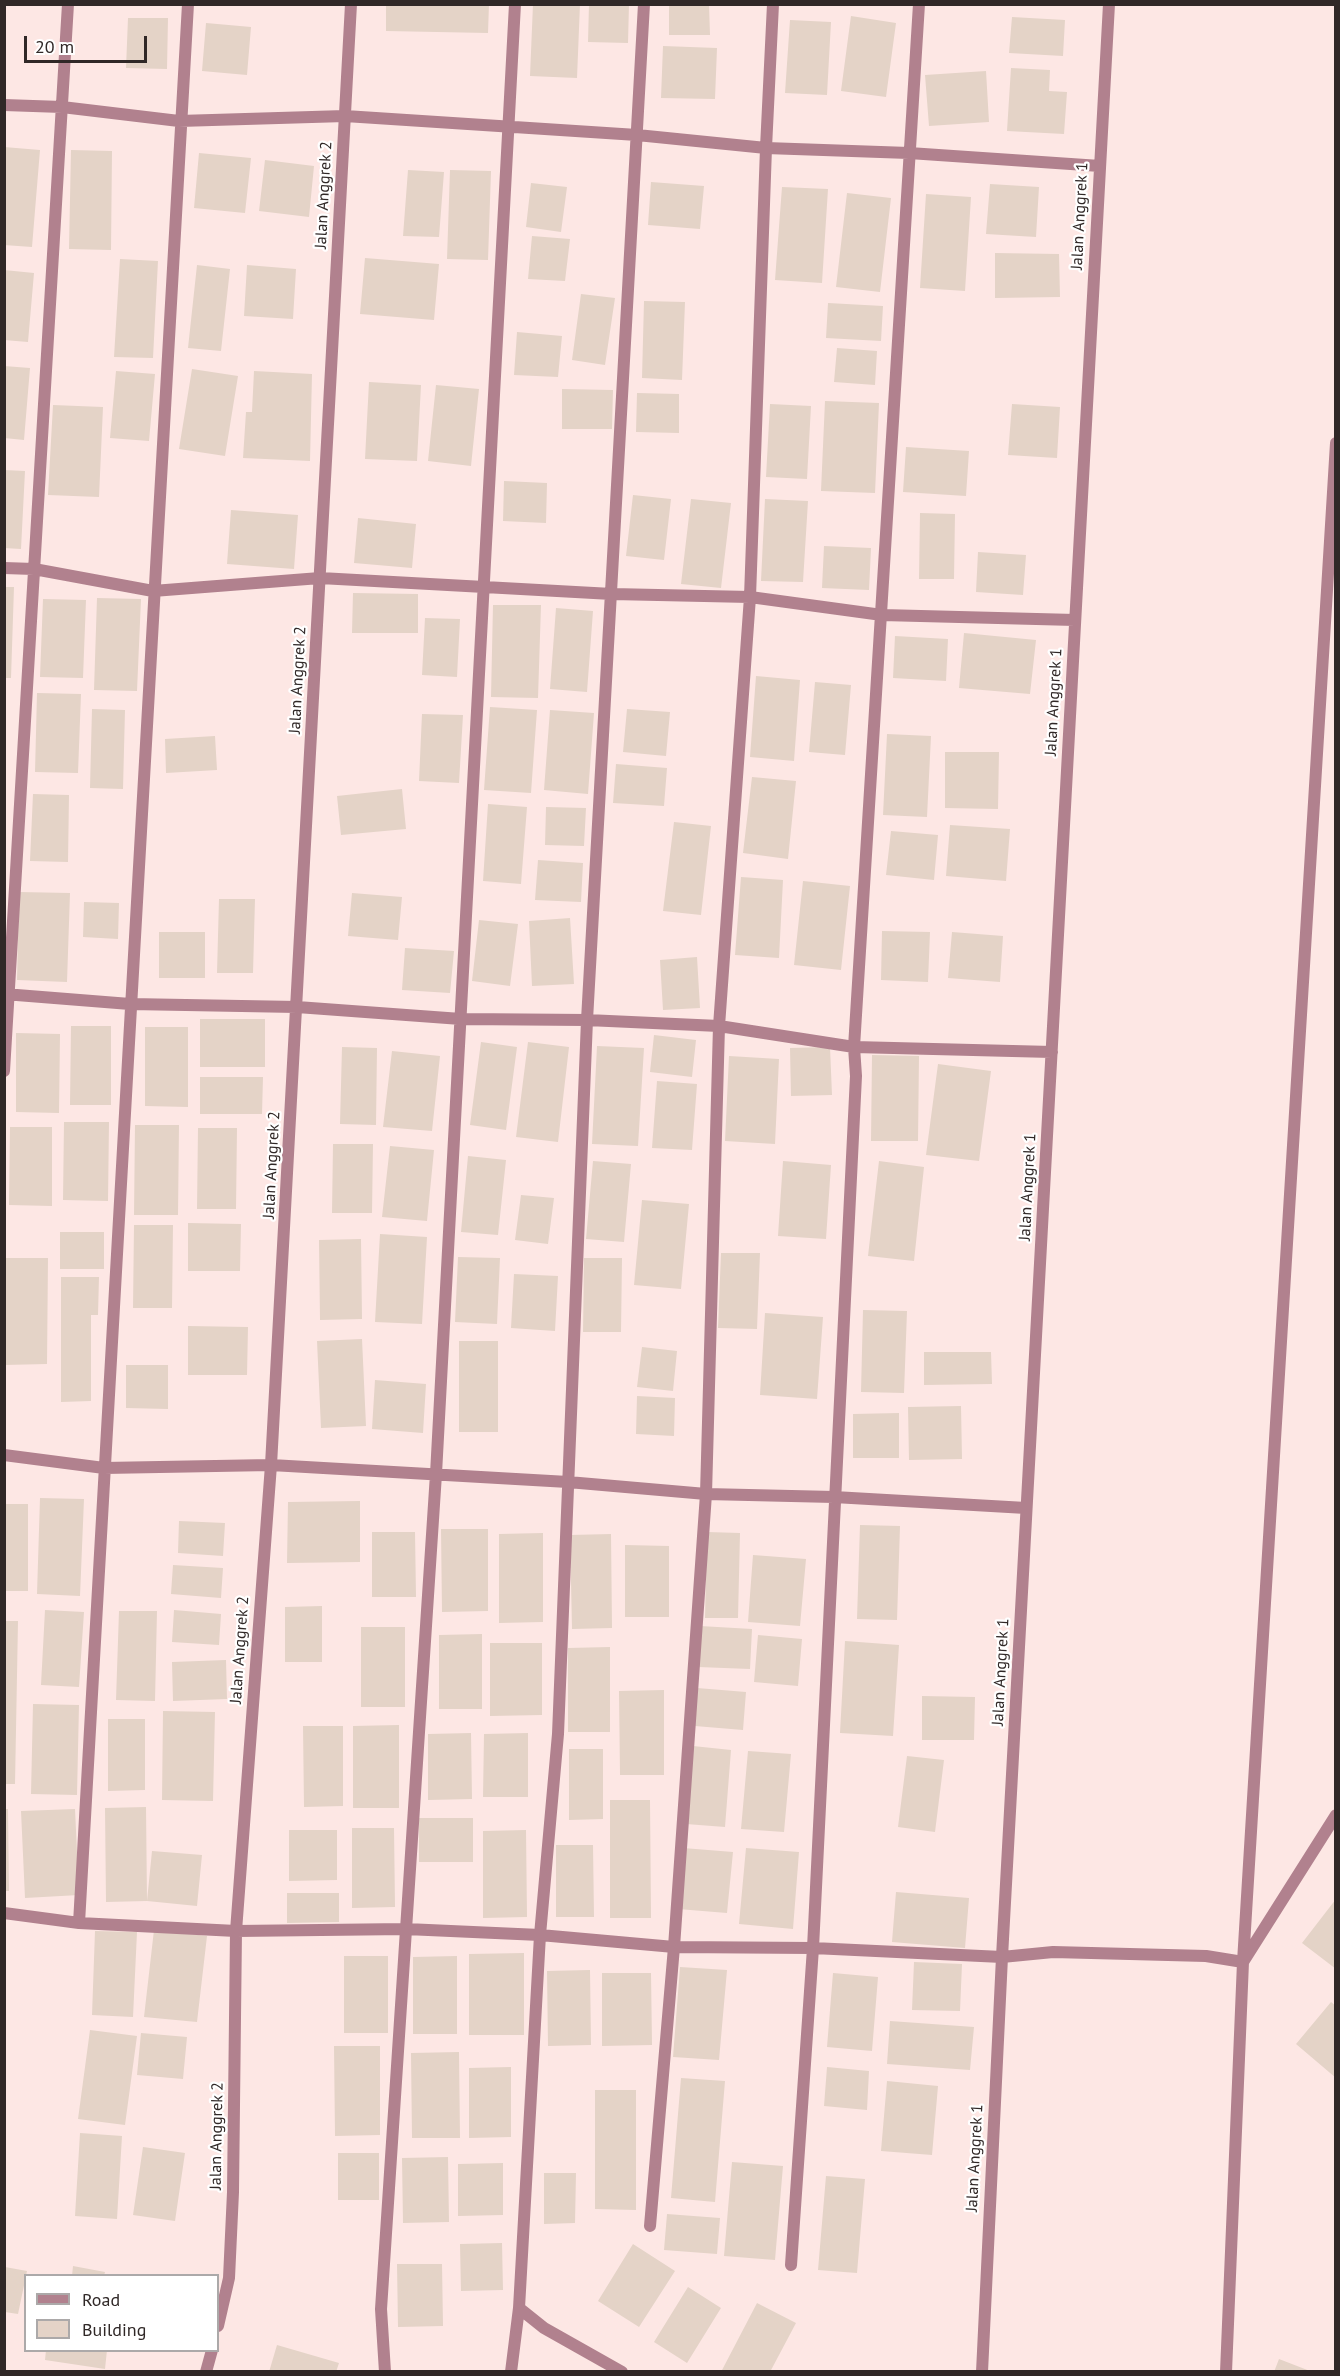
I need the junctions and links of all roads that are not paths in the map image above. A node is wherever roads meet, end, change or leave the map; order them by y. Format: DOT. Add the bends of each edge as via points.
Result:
graph roads {
  1 [pos="68,4"];
  2 [pos="188,4"];
  3 [pos="351,4"];
  4 [pos="516,4"];
  5 [pos="644,4"];
  6 [pos="773,4"];
  7 [pos="919,4"];
  8 [pos="1108,4"];
  9 [pos="4,105"];
  10 [pos="62,107"];
  11 [pos="345,116"];
  12 [pos="179,121"];
  13 [pos="509,127"];
  14 [pos="637,135"];
  15 [pos="766,148"];
  16 [pos="909,153"];
  17 [pos="1100,166"];
  18 [pos="1335,443"];
  19 [pos="4,568"];
  20 [pos="34,569"];
  21 [pos="320,578"];
  22 [pos="484,587"];
  23 [pos="153,591"];
  24 [pos="612,594"];
  25 [pos="750,597"];
  26 [pos="882,615"];
  27 [pos="1075,620"];
  28 [pos="7,994"];
  29 [pos="130,1004"];
  30 [pos="297,1007"];
  31 [pos="461,1019"];
  32 [pos="587,1020"];
  33 [pos="719,1026"];
  34 [pos="854,1047"];
  35 [pos="1052,1052"];
  36 [pos="4,1071"];
  37 [pos="4,1455"];
  38 [pos="271,1465"];
  39 [pos="104,1468"];
  40 [pos="436,1474"];
  41 [pos="568,1482"];
  42 [pos="706,1494"];
  43 [pos="834,1497"];
  44 [pos="1026,1508"];
  45 [pos="1335,1815"];
  46 [pos="4,1913"];
  47 [pos="79,1923"];
  48 [pos="406,1929"];
  49 [pos="236,1931"];
  50 [pos="540,1935"];
  51 [pos="674,1947"];
  52 [pos="813,1948"];
  53 [pos="1002,1957"];
  54 [pos="1243,1962"];
  55 [pos="650,2226"];
  56 [pos="791,2265"];
  57 [pos="519,2308"];
  58 [pos="219,2322"];
  59 [pos="211,2352"];
  60 [pos="206,2372"];
  61 [pos="385,2372"];
  62 [pos="511,2372"];
  63 [pos="622,2372"];
  64 [pos="982,2372"];
  65 [pos="1226,2372"];
  1 -- 10 [label="street"];
  2 -- 12 [label="street"];
  3 -- 11 [label="street, Jalan Anggrek 2"];
  4 -- 13 [label="street"];
  5 -- 14 [label="street"];
  6 -- 15 [label="street"];
  7 -- 16 [label="street"];
  8 -- 17 [label="street, Jalan Anggrek 1"];
  9 -- 10 [label="street"];
  10 -- 12 [label="street"];
  10 -- 20 [label="street"];
  11 -- 12 [label="street"];
  11 -- 13 [label="street"];
  11 -- 21 [label="street, Jalan Anggrek 2"];
  12 -- 23 [label="street"];
  13 -- 14 [label="street"];
  13 -- 22 [label="street"];
  14 -- 15 [label="street"];
  14 -- 24 [label="street"];
  15 -- 16 [label="street"];
  15 -- 25 [label="street"];
  16 -- 17 [label="street"];
  16 -- 26 [label="street"];
  17 -- 27 [label="street, Jalan Anggrek 1"];
  18 -- 54 [label="street"];
  19 -- 20 [label="street"];
  20 -- 23 [label="street"];
  20 -- 28 [label="street"];
  21 -- 22 [label="street"];
  21 -- 23 [label="street"];
  21 -- 30 [label="street, Jalan Anggrek 2"];
  22 -- 24 [label="street"];
  22 -- 31 [label="street"];
  23 -- 29 [label="street"];
  24 -- 25 [label="street"];
  24 -- 32 [label="street"];
  25 -- 26 [label="street"];
  25 -- 33 [label="street"];
  26 -- 27 [label="street"];
  26 -- 34 [label="street"];
  27 -- 35 [label="street, Jalan Anggrek 1"];
  28 -- 29 [label="street"];
  28 -- 36 [label="street"];
  29 -- 30 [label="street"];
  29 -- 39 [label="street"];
  30 -- 31 [label="street"];
  30 -- 38 [label="street, Jalan Anggrek 2"];
  31 -- 32 [label="street"];
  31 -- 40 [label="street"];
  32 -- 33 [label="street"];
  32 -- 41 [label="street"];
  33 -- 34 [label="street"];
  33 -- 42 [label="street"];
  34 -- 35 [label="street"];
  34 -- 43 [label="street" via="856,1076"];
  35 -- 44 [label="street, Jalan Anggrek 1"];
  37 -- 39 [label="street"];
  38 -- 39 [label="street"];
  38 -- 40 [label="street"];
  38 -- 49 [label="street, Jalan Anggrek 2"];
  39 -- 47 [label="street"];
  40 -- 41 [label="street"];
  40 -- 48 [label="street"];
  41 -- 42 [label="street"];
  41 -- 50 [label="street" via="558,1734"];
  42 -- 43 [label="street"];
  42 -- 51 [label="street"];
  43 -- 44 [label="street"];
  43 -- 52 [label="street"];
  44 -- 53 [label="street, Jalan Anggrek 1"];
  45 -- 54 [label="street"];
  46 -- 47 [label="street"];
  47 -- 49 [label="street"];
  48 -- 49 [label="street"];
  48 -- 50 [label="street"];
  48 -- 61 [label="street" via="381,2309"];
  49 -- 58 [label="street, Jalan Anggrek 2" via="233,2192 229,2278"];
  50 -- 51 [label="street"];
  50 -- 57 [label="street"];
  51 -- 52 [label="street"];
  51 -- 55 [label="street"];
  52 -- 53 [label="street"];
  52 -- 56 [label="street"];
  53 -- 54 [label="street" via="1053,1952 1206,1956"];
  53 -- 64 [label="street, Jalan Anggrek 1"];
  54 -- 65 [label="street"];
  57 -- 62 [label="street"];
  57 -- 63 [label="street" via="544,2328"];
  59 -- 60 [label="street"];
}
